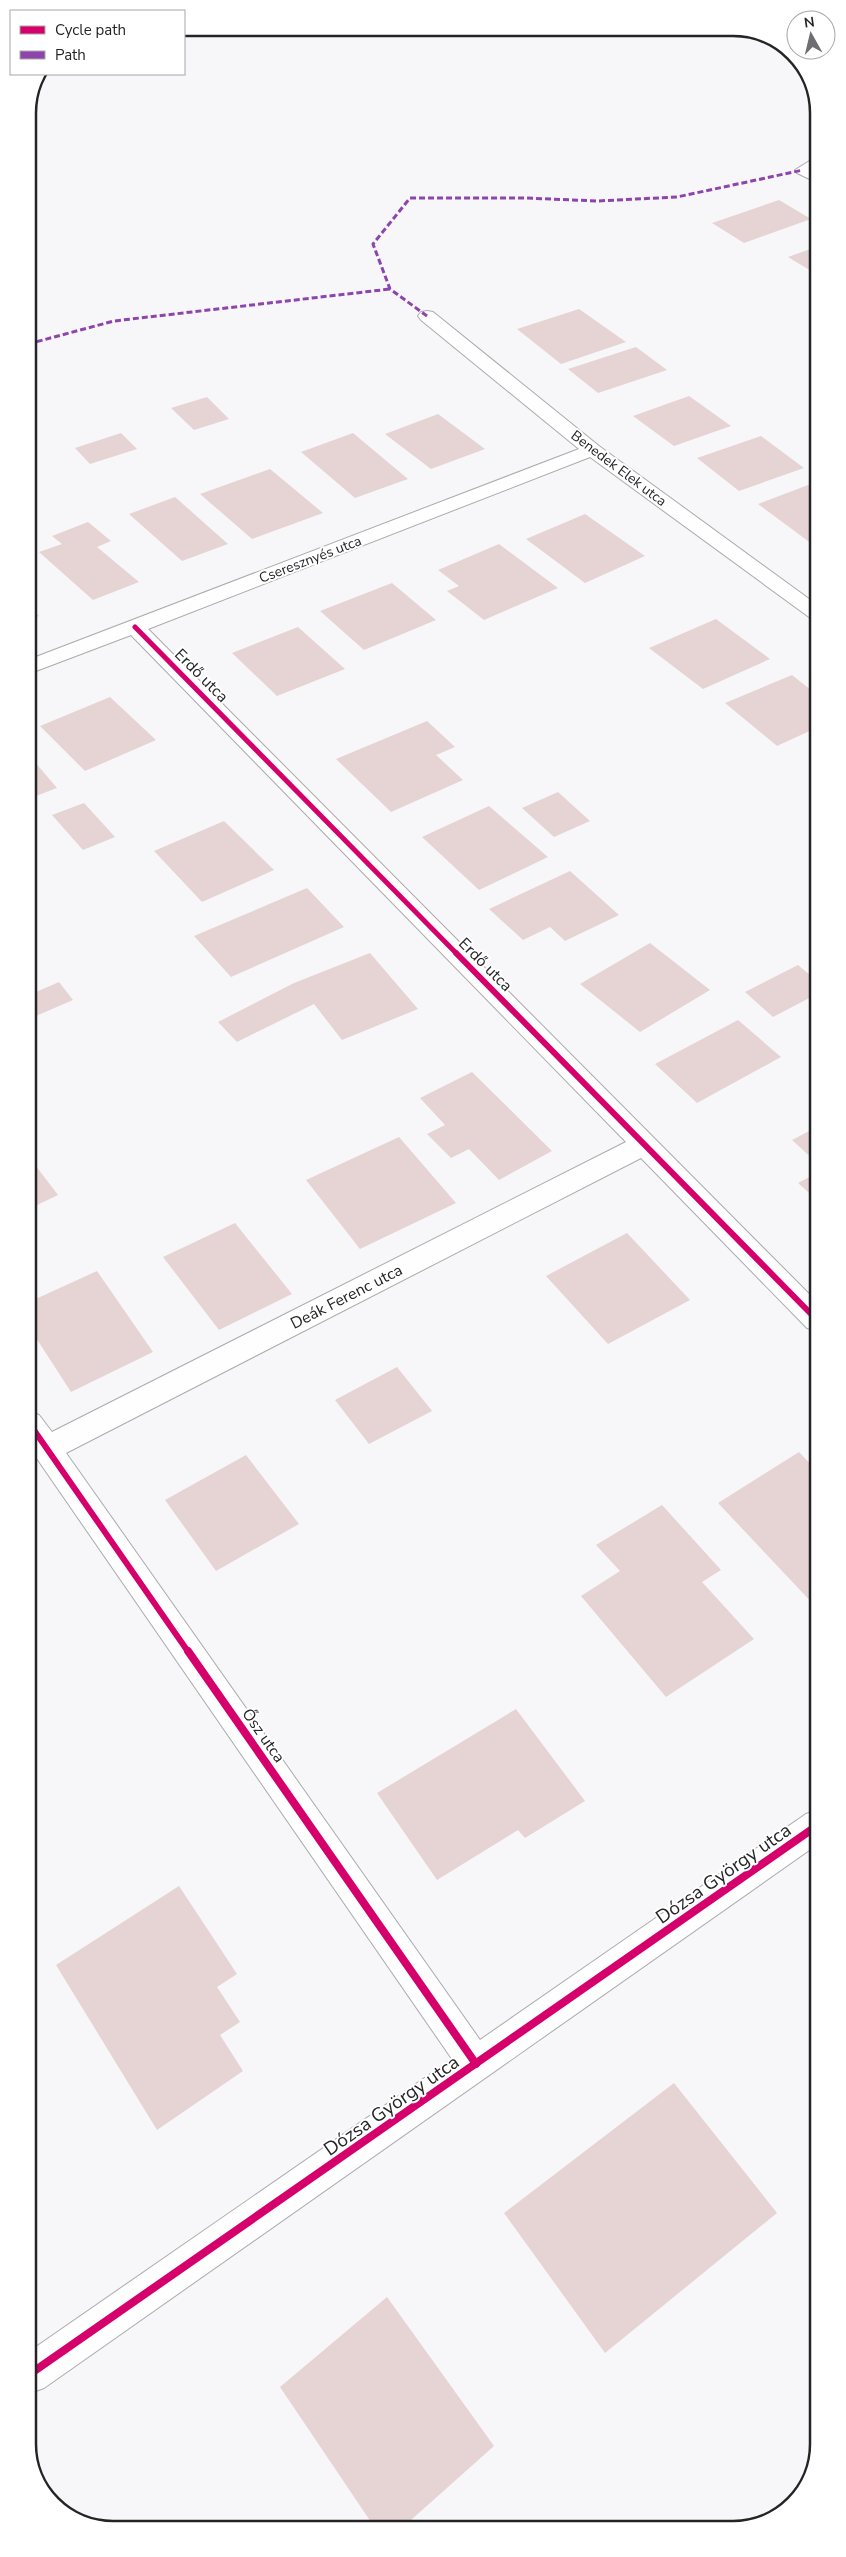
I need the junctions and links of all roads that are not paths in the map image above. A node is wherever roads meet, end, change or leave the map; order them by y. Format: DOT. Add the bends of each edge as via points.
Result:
graph roads {
  1 [pos="426,316"];
  2 [pos="592,450"];
  3 [pos="810,609"];
  4 [pos="135,627"];
  5 [pos="36,665"];
  6 [pos="644,1145"];
  7 [pos="810,1313"];
  8 [pos="36,1432"];
  9 [pos="48,1448"];
  10 [pos="810,1831"];
  11 [pos="476,2064"];
  12 [pos="36,2370"];
  1 -- 2 [label="street, Benedek Elek utca"];
  2 -- 3 [label="street, Benedek Elek utca"];
  2 -- 4 [label="street, Cseresznyés utca"];
  4 -- 5 [label="street, Cseresznyés utca"];
  4 -- 6 [label="street, Erdő utca"];
  6 -- 7 [label="street, Erdő utca"];
  6 -- 9 [label="street, Deák Ferenc utca"];
  8 -- 9 [label="street, Ősz utca"];
  9 -- 11 [label="street, Ősz utca"];
  10 -- 11 [label="street, Dózsa György utca"];
  11 -- 12 [label="street, Dózsa György utca"];
}
